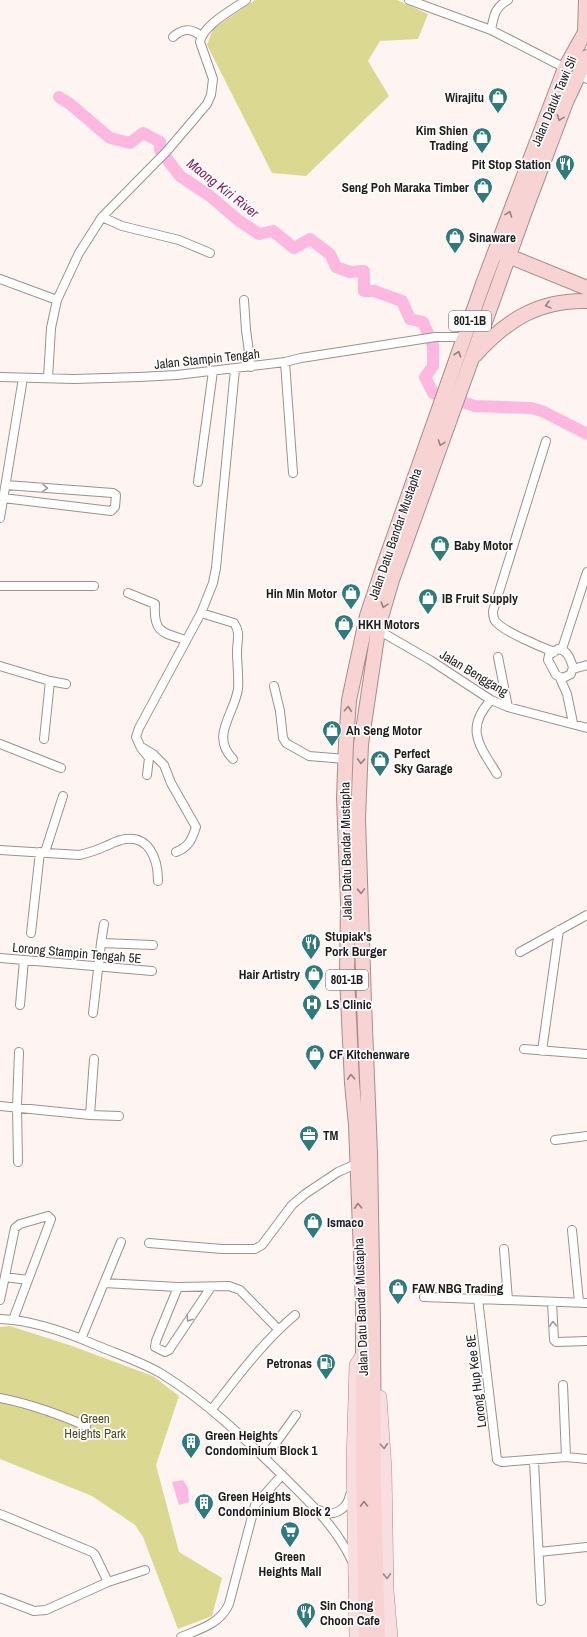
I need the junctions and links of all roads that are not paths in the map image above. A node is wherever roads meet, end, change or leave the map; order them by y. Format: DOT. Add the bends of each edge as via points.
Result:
graph roads {
  1 [pos="246,0"];
  2 [pos="409,0"];
  3 [pos="508,0"];
  4 [pos="586,0"];
  5 [pos="491,30"];
  6 [pos="586,31"];
  7 [pos="201,36"];
  8 [pos="173,37"];
  9 [pos="587,57"];
  10 [pos="565,68"];
  11 [pos="583,77"];
  12 [pos="102,217"];
  13 [pos="495,250"];
  14 [pos="210,253"];
  15 [pos="508,256"];
  16 [pos="500,278"];
  17 [pos="0,279"];
  18 [pos="484,281"];
  19 [pos="587,288"];
  20 [pos="57,300"];
  21 [pos="244,300"];
  22 [pos="587,301"];
  23 [pos="464,336"];
  24 [pos="471,360"];
  25 [pos="285,362"];
  26 [pos="251,367"];
  27 [pos="235,369"];
  28 [pos="213,372"];
  29 [pos="0,377"];
  30 [pos="23,378"];
  31 [pos="48,378"];
  32 [pos="450,398"];
  33 [pos="546,441"];
  34 [pos="292,473"];
  35 [pos="198,482"];
  36 [pos="6,485"];
  37 [pos="3,498"];
  38 [pos="0,518"];
  39 [pos="587,572"];
  40 [pos="0,586"];
  41 [pos="94,586"];
  42 [pos="128,593"];
  43 [pos="201,614"];
  44 [pos="378,630"];
  45 [pos="186,640"];
  46 [pos="536,646"];
  47 [pos="558,651"];
  48 [pos="498,657"];
  49 [pos="548,660"];
  50 [pos="587,665"];
  51 [pos="0,666"];
  52 [pos="573,669"];
  53 [pos="563,677"];
  54 [pos="50,681"];
  55 [pos="66,684"];
  56 [pos="274,686"];
  57 [pos="491,700"];
  58 [pos="508,707"];
  59 [pos="573,724"];
  60 [pos="587,728"];
  61 [pos="44,739"];
  62 [pos="0,744"];
  63 [pos="141,748"];
  64 [pos="345,758"];
  65 [pos="233,759"];
  66 [pos="61,768"];
  67 [pos="497,774"];
  68 [pos="147,775"];
  69 [pos="63,796"];
  70 [pos="0,850"];
  71 [pos="42,852"];
  72 [pos="176,852"];
  73 [pos="158,881"];
  74 [pos="587,915"];
  75 [pos="104,924"];
  76 [pos="559,930"];
  77 [pos="31,933"];
  78 [pos="101,943"];
  79 [pos="153,945"];
  80 [pos="520,952"];
  81 [pos="0,958"];
  82 [pos="24,960"];
  83 [pos="98,967"];
  84 [pos="152,971"];
  85 [pos="364,1002"];
  86 [pos="20,1005"];
  87 [pos="93,1013"];
  88 [pos="349,1026"];
  89 [pos="524,1049"];
  90 [pos="542,1051"];
  91 [pos="18,1052"];
  92 [pos="587,1054"];
  93 [pos="94,1059"];
  94 [pos="0,1106"];
  95 [pos="17,1107"];
  96 [pos="90,1115"];
  97 [pos="119,1116"];
  98 [pos="587,1136"];
  99 [pos="555,1140"];
  100 [pos="18,1162"];
  101 [pos="356,1164"];
  102 [pos="572,1230"];
  103 [pos="121,1242"];
  104 [pos="149,1243"];
  105 [pos="504,1249"];
  106 [pos="5,1277"];
  107 [pos="28,1280"];
  108 [pos="104,1283"];
  109 [pos="178,1287"];
  110 [pos="211,1287"];
  111 [pos="424,1296"];
  112 [pos="478,1299"];
  113 [pos="0,1300"];
  114 [pos="508,1300"];
  115 [pos="552,1302"];
  116 [pos="583,1303"];
  117 [pos="295,1315"];
  118 [pos="0,1319"];
  119 [pos="13,1320"];
  120 [pos="278,1329"];
  121 [pos="81,1339"];
  122 [pos="587,1341"];
  123 [pos="368,1354"];
  124 [pos="563,1385"];
  125 [pos="0,1398"];
  126 [pos="212,1409"];
  127 [pos="296,1415"];
  128 [pos="86,1426"];
  129 [pos="566,1457"];
  130 [pos="265,1458"];
  131 [pos="587,1458"];
  132 [pos="534,1460"];
  133 [pos="282,1475"];
  134 [pos="353,1481"];
  135 [pos="316,1509"];
  136 [pos="0,1514"];
  137 [pos="587,1547"];
  138 [pos="539,1552"];
  139 [pos="145,1570"];
  140 [pos="365,1570"];
  141 [pos="108,1582"];
  142 [pos="0,1598"];
  143 [pos="541,1601"];
  144 [pos="181,1637"];
  145 [pos="356,1637"];
  146 [pos="366,1637"];
  147 [pos="378,1637"];
  148 [pos="391,1637"];
  1 -- 7 [label="street"];
  2 -- 5 [label="street"];
  3 -- 5 [label="street" via="500,5 494,14"];
  4 -- 6 [label="highway"];
  5 -- 10 [label="street"];
  6 -- 10 [label="highway, Jalan Datuk Tawi Sli"];
  7 -- 8 [label="street" via="184,30"];
  7 -- 12 [label="street" via="200,42 213,79 207,104 167,151"];
  9 -- 11 [label="highway, Jalan Datuk Tawi Sli"];
  13 -- 10 [label="highway, Jalan Datuk Tawi Sli, one-way"];
  11 -- 15 [label="highway, Jalan Datuk Tawi Sli, one-way" via="566,102"];
  12 -- 14 [label="street" via="122,226 179,240"];
  12 -- 20 [label="street" via="79,253"];
  13 -- 15 [label="highway"];
  13 -- 18 [label="highway, Jalan Datu Bandar Mustapha / 801-1B"];
  15 -- 16 [label="highway, Jalan Datu Bandar Mustapha"];
  15 -- 19 [label="highway"];
  16 -- 18 [label="highway" via="495,276"];
  16 -- 24 [label="highway, Jalan Datu Bandar Mustapha"];
  17 -- 20 [label="street"];
  18 -- 23 [label="highway, Jalan Datu Bandar Mustapha / 801-1B"];
  20 -- 31 [label="street" via="51,328"];
  21 -- 26 [label="street"];
  22 -- 24 [label="highway, one-way" via="559,302 527,312 506,325"];
  23 -- 25 [label="street, Jalan Stampin Tengah" via="435,337"];
  32 -- 23 [label="highway, Jalan Datu Bandar Mustapha / 801-1B, one-way"];
  24 -- 32 [label="highway, Jalan Datu Bandar Mustapha"];
  25 -- 26 [label="street, Jalan Stampin Tengah"];
  25 -- 34 [label="street"];
  26 -- 27 [label="street, Jalan Stampin Tengah"];
  27 -- 28 [label="street, Jalan Stampin Tengah"];
  27 -- 43 [label="street" via="216,568"];
  28 -- 31 [label="street, Jalan Stampin Tengah" via="139,377"];
  28 -- 35 [label="street"];
  29 -- 30 [label="street, Jalan Stampin Tengah"];
  30 -- 31 [label="street, Jalan Stampin Tengah"];
  30 -- 36 [label="street"];
  32 -- 44 [label="highway, Jalan Datu Bandar Mustapha, one-way"];
  64 -- 32 [label="highway, Jalan Datu Bandar Mustapha / 801-1B, one-way" via="349,700 367,616"];
  33 -- 46 [label="street" via="493,611 498,624"];
  36 -- 37 [label="street"];
  36 -- 37 [label="street, one-way" via="113,492 116,495 115,507 111,511"];
  37 -- 38 [label="street"];
  39 -- 47 [label="street"];
  40 -- 41 [label="street"];
  42 -- 45 [label="street" via="155,604 154,613 158,627 164,634"];
  43 -- 45 [label="street"];
  43 -- 65 [label="street" via="234,623 239,630 238,688 234,707 222,735 226,752"];
  44 -- 57 [label="street, Jalan Benggang"];
  44 -- 85 [label="highway, Jalan Datu Bandar Mustapha, one-way" via="361,744 358,819"];
  45 -- 63 [label="street" via="139,728 136,737"];
  46 -- 47 [label="street"];
  46 -- 49 [label="street"];
  47 -- 49 [label="street" via="549,654"];
  47 -- 52 [label="street" via="566,652"];
  48 -- 58 [label="street"];
  49 -- 53 [label="street" via="556,675"];
  50 -- 52 [label="street"];
  51 -- 54 [label="street"];
  52 -- 53 [label="street" via="571,674"];
  53 -- 59 [label="street"];
  54 -- 55 [label="street"];
  54 -- 61 [label="street"];
  56 -- 64 [label="street" via="286,743 310,756"];
  57 -- 58 [label="street, Jalan Benggang"];
  57 -- 67 [label="street" via="478,720 477,742"];
  58 -- 59 [label="street, Jalan Benggang"];
  59 -- 60 [label="street, Jalan Benggang"];
  62 -- 66 [label="street"];
  63 -- 68 [label="street" via="149,758"];
  63 -- 72 [label="street" via="153,754 164,765 171,784 196,827 192,840 185,849"];
  64 -- 88 [label="highway, Jalan Datu Bandar Mustapha / 801-1B"];
  69 -- 71 [label="street"];
  70 -- 71 [label="street"];
  71 -- 73 [label="street" via="79,855 120,840 132,839 142,842 152,850"];
  71 -- 77 [label="street"];
  74 -- 76 [label="street"];
  75 -- 78 [label="street"];
  76 -- 80 [label="street"];
  76 -- 90 [label="street"];
  78 -- 79 [label="street"];
  78 -- 83 [label="street"];
  81 -- 82 [label="street, Lorong Stampin Tengah 5E"];
  82 -- 83 [label="street, Lorong Stampin Tengah 5E"];
  82 -- 86 [label="street"];
  83 -- 84 [label="street, Lorong Stampin Tengah 5E"];
  83 -- 87 [label="street"];
  85 -- 88 [label="main road" via="353,1006"];
  85 -- 123 [label="highway, Jalan Datu Bandar Mustapha" via="370,1153"];
  101 -- 88 [label="highway, Jalan Datu Bandar Mustapha / 801-1B, one-way"];
  89 -- 90 [label="street"];
  90 -- 92 [label="street"];
  91 -- 95 [label="street"];
  93 -- 96 [label="street"];
  94 -- 95 [label="street"];
  95 -- 96 [label="street"];
  95 -- 100 [label="street"];
  96 -- 97 [label="street"];
  98 -- 99 [label="street"];
  101 -- 104 [label="street" via="338,1172 305,1194 292,1206 262,1245 255,1249"];
  123 -- 101 [label="highway, Jalan Datu Bandar Mustapha / 801-1B, one-way" via="363,1307"];
  102 -- 116 [label="street"];
  103 -- 108 [label="street"];
  105 -- 114 [label="street"];
  106 -- 107 [label="street"];
  106 -- 107 [label="street" via="18,1225 48,1216 51,1219"];
  106 -- 113 [label="street"];
  107 -- 119 [label="street"];
  108 -- 109 [label="street"];
  108 -- 121 [label="street"];
  109 -- 110 [label="street"];
  110 -- 109 [label="street, one-way" via="169,1350 165,1352 156,1347 156,1341"];
  110 -- 120 [label="street" via="228,1286 240,1290"];
  111 -- 112 [label="street"];
  112 -- 114 [label="street"];
  112 -- 132 [label="street, Lorong Hup Kee 8E" via="498,1460"];
  114 -- 115 [label="street"];
  115 -- 116 [label="street"];
  122 -- 115 [label="street, one-way" via="554,1340"];
  117 -- 120 [label="street"];
  118 -- 119 [label="street"];
  119 -- 121 [label="street"];
  120 -- 126 [label="street" via="253,1356"];
  121 -- 126 [label="street" via="156,1371"];
  123 -- 134 [label="main road" via="356,1365"];
  123 -- 140 [label="highway, Jalan Datu Bandar Mustapha"];
  123 -- 148 [label="main road, one-way" via="380,1365 387,1590"];
  124 -- 129 [label="street"];
  125 -- 128 [label="street" via="31,1405"];
  126 -- 130 [label="street"];
  127 -- 130 [label="street"];
  129 -- 131 [label="street"];
  129 -- 132 [label="street"];
  130 -- 133 [label="street"];
  132 -- 138 [label="street"];
  133 -- 135 [label="street"];
  133 -- 144 [label="street" via="255,1505 225,1613 212,1624"];
  134 -- 135 [label="street" via="350,1498 343,1509 326,1514"];
  140 -- 134 [label="main road, one-way"];
  135 -- 140 [label="street"];
  136 -- 141 [label="street" via="92,1552"];
  137 -- 138 [label="street"];
  138 -- 143 [label="street"];
  139 -- 141 [label="street"];
  140 -- 145 [label="main road"];
  140 -- 146 [label="highway"];
  140 -- 147 [label="highway"];
  141 -- 142 [label="street" via="46,1610 34,1611"];
}
